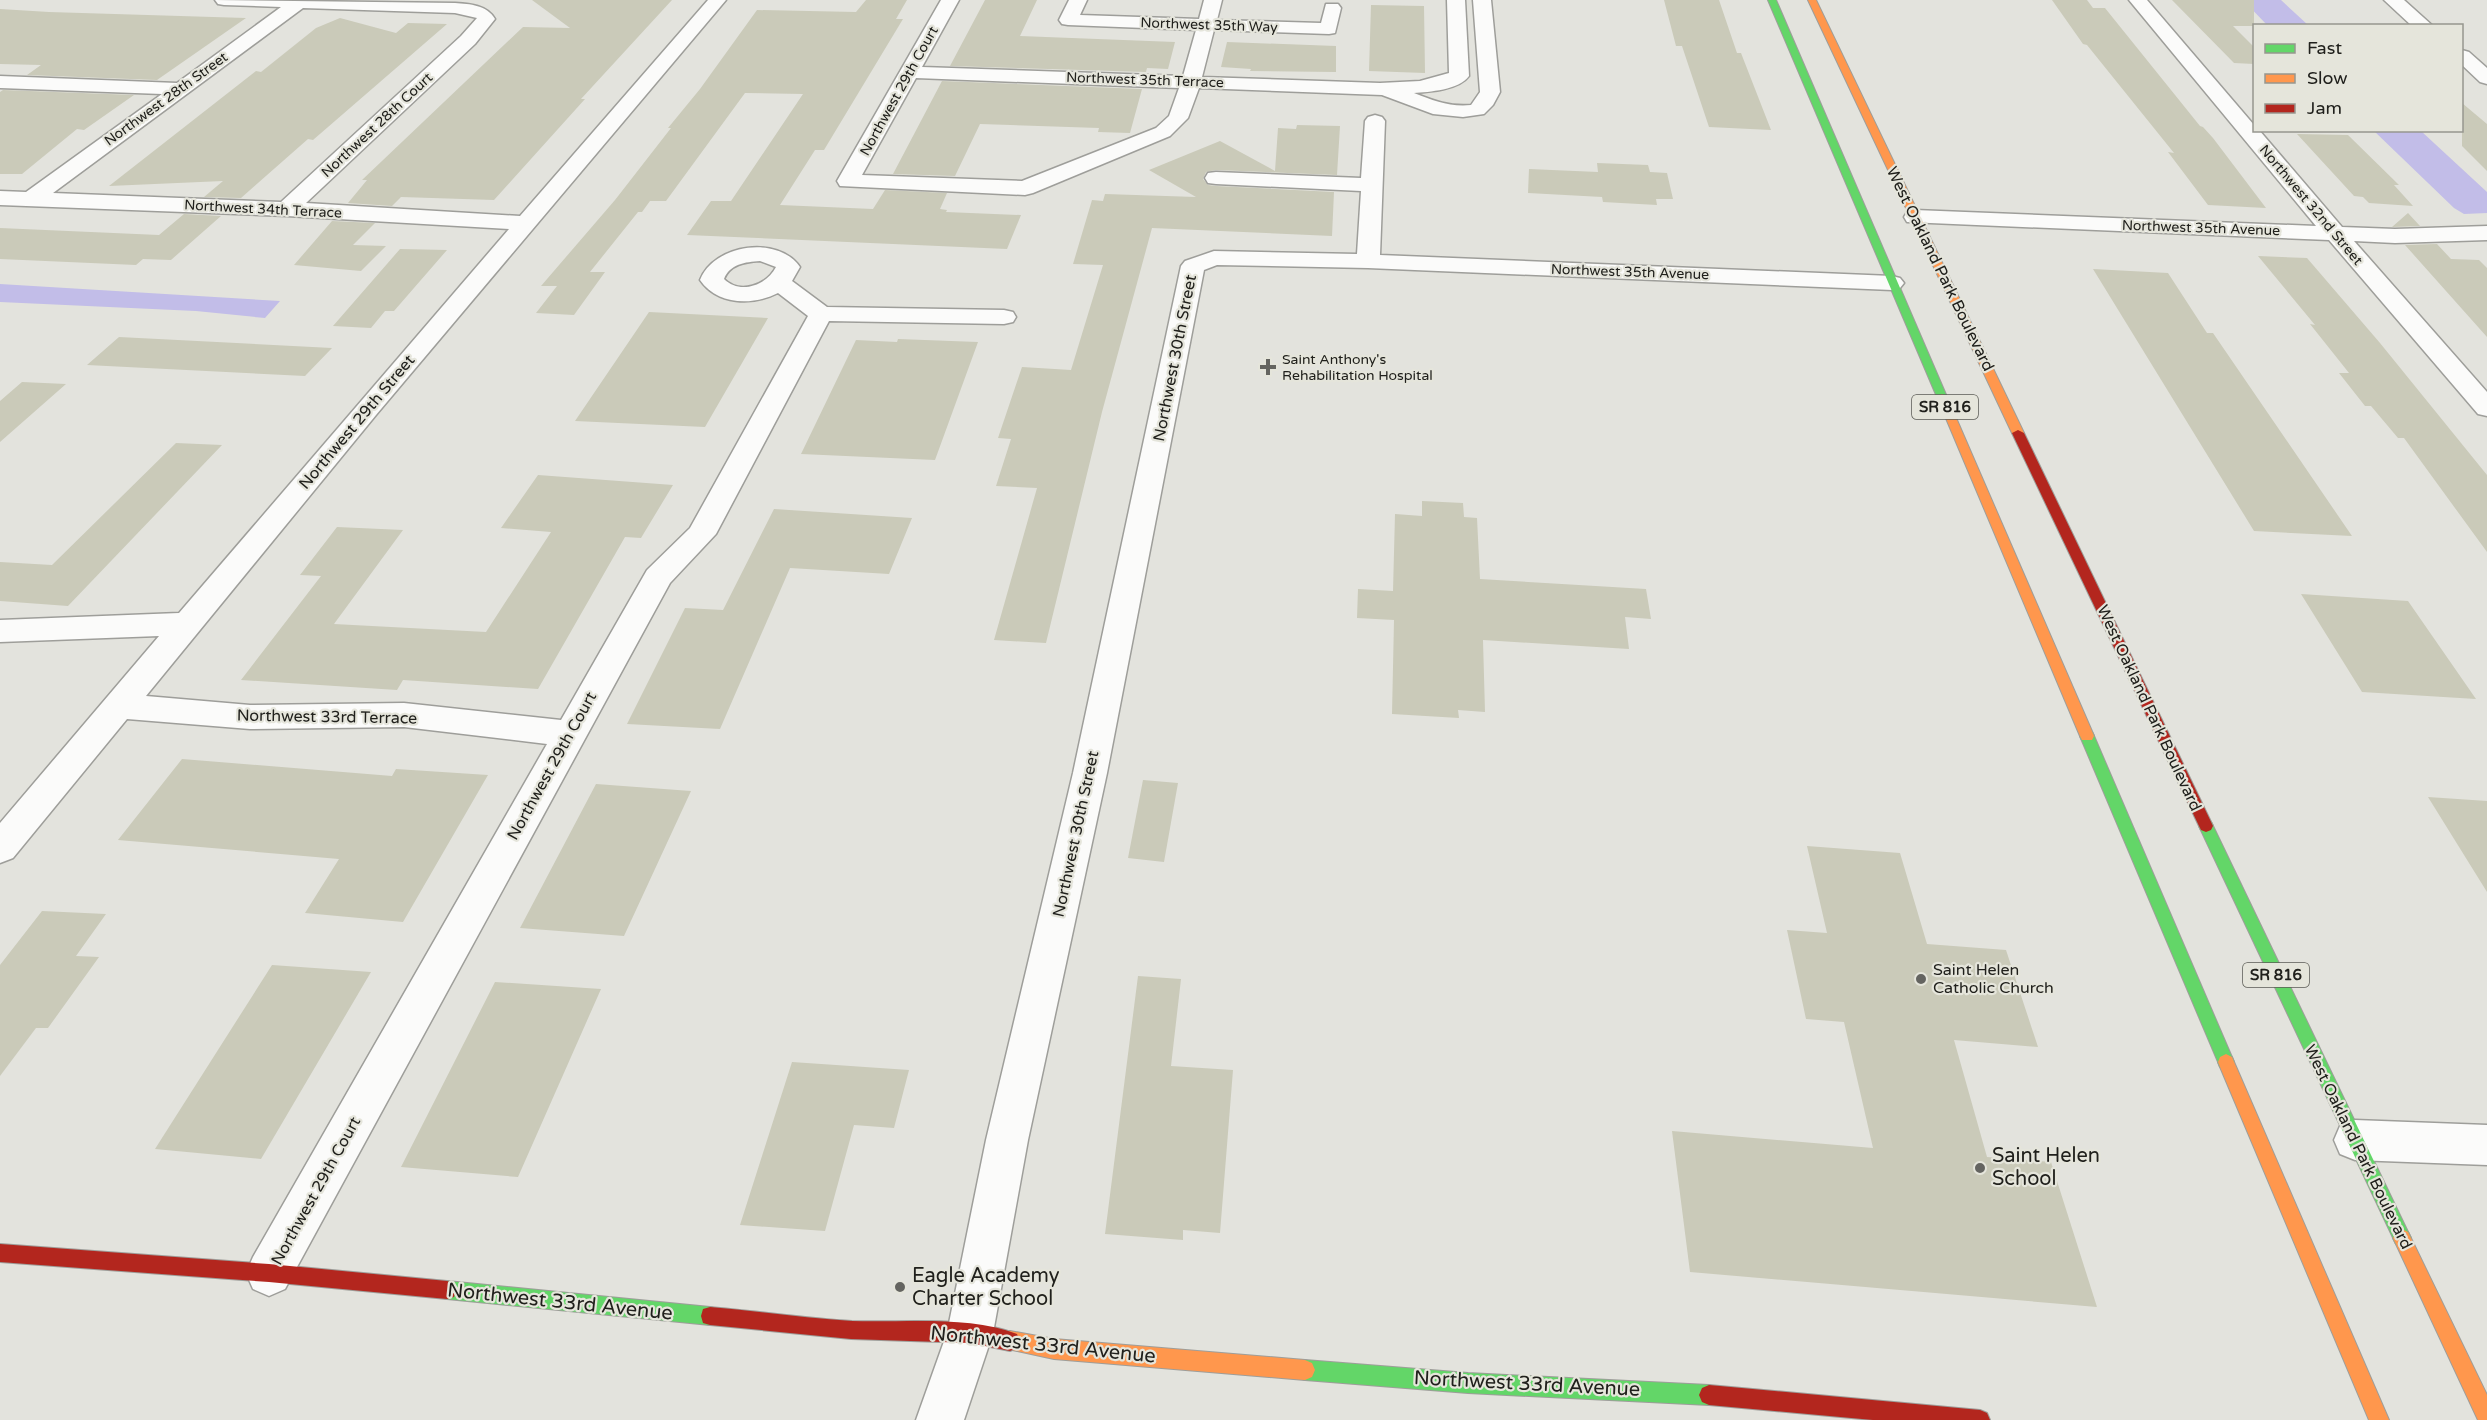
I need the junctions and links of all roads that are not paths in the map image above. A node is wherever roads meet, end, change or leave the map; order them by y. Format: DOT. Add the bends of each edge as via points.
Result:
graph roads {
  1 [pos="224,0"];
  2 [pos="717,0"];
  3 [pos="950,0"];
  4 [pos="1078,0"];
  5 [pos="1213,0"];
  6 [pos="1456,0"];
  7 [pos="1482,0"];
  8 [pos="1772,0"];
  9 [pos="1812,0"];
  10 [pos="2138,0"];
  11 [pos="2393,0"];
  12 [pos="301,1"];
  13 [pos="1332,8"];
  14 [pos="2422,24"];
  15 [pos="1207,25"];
  16 [pos="2463,58"];
  17 [pos="910,72"];
  18 [pos="1459,76"];
  19 [pos="2487,78"];
  20 [pos="0,82"];
  21 [pos="1191,82"];
  22 [pos="180,88"];
  23 [pos="1380,89"];
  24 [pos="1490,92"];
  25 [pos="1375,121"];
  26 [pos="1216,178"];
  27 [pos="1847,178"];
  28 [pos="1371,185"];
  29 [pos="1867,189"];
  30 [pos="0,198"];
  31 [pos="31,199"];
  32 [pos="1893,206"];
  33 [pos="287,209"];
  34 [pos="1915,217"];
  35 [pos="526,223"];
  36 [pos="2487,233"];
  37 [pos="2335,234"];
  38 [pos="1214,258"];
  39 [pos="1368,261"];
  40 [pos="779,282"];
  41 [pos="1892,283"];
  42 [pos="821,314"];
  43 [pos="1004,317"];
  44 [pos="2487,408"];
  45 [pos="188,624"];
  46 [pos="0,631"];
  47 [pos="120,706"];
  48 [pos="570,734"];
  49 [pos="0,848"];
  50 [pos="2355,1140"];
  51 [pos="2487,1146"];
  52 [pos="0,1253"];
  53 [pos="269,1273"];
  54 [pos="970,1333"];
  55 [pos="2487,1417"];
  56 [pos="940,1420"];
  57 [pos="1980,1420"];
  58 [pos="2379,1420"];
  1 -- 12 [label="street"];
  2 -- 35 [label="street, Northwest 29th Street"];
  3 -- 17 [label="street, Northwest 29th Court"];
  4 -- 15 [label="street, Northwest 35th Way" via="1068,21"];
  5 -- 15 [label="street"];
  6 -- 18 [label="street"];
  7 -- 24 [label="street"];
  8 -- 27 [label="main road, SR 816"];
  9 -- 34 [label="main road, West Oakland Park Boulevard / SR 816"];
  10 -- 37 [label="street, Northwest 32nd Street"];
  11 -- 14 [label="street"];
  12 -- 22 [label="street, Northwest 28th Street"];
  12 -- 33 [label="street, Northwest 28th Court" via="472,10 486,19"];
  13 -- 15 [label="street, Northwest 35th Way" via="1329,29"];
  15 -- 21 [label="street"];
  16 -- 19 [label="street"];
  17 -- 21 [label="street, Northwest 35th Terrace"];
  17 -- 21 [label="street, Northwest 29th Court" via="848,181 1025,188 1163,132 1178,118"];
  18 -- 23 [label="street" via="1421,87"];
  18 -- 24 [label="street" via="1461,83"];
  20 -- 22 [label="street"];
  21 -- 23 [label="street, Northwest 35th Terrace"];
  22 -- 31 [label="street, Northwest 28th Street"];
  23 -- 24 [label="street" via="1432,109 1463,112 1477,110"];
  25 -- 28 [label="street"];
  26 -- 28 [label="street"];
  27 -- 29 [label="main road"];
  27 -- 41 [label="main road, SR 816"];
  28 -- 39 [label="street"];
  30 -- 31 [label="street, Northwest 34th Terrace"];
  31 -- 33 [label="street, Northwest 34th Terrace"];
  32 -- 34 [label="main road"];
  33 -- 35 [label="street, Northwest 34th Terrace"];
  34 -- 37 [label="street, Northwest 35th Avenue"];
  34 -- 50 [label="main road, West Oakland Park Boulevard / SR 816"];
  35 -- 45 [label="street, Northwest 29th Street"];
  36 -- 37 [label="street, Northwest 35th Avenue"];
  37 -- 44 [label="street, Northwest 32nd Street"];
  38 -- 39 [label="street, Northwest 35th Avenue"];
  38 -- 54 [label="street, Northwest 30th Street" via="1193,266 1090,773 1007,1140"];
  39 -- 41 [label="street, Northwest 35th Avenue"];
  40 -- 42 [label="street"];
  41 -- 58 [label="main road, SR 816"];
  42 -- 43 [label="street"];
  42 -- 48 [label="street, Northwest 29th Court" via="701,534 658,577"];
  45 -- 46 [label="street"];
  45 -- 47 [label="street, Northwest 29th Street"];
  47 -- 48 [label="street, Northwest 33rd Terrace" via="250,717 404,716"];
  47 -- 49 [label="street, Northwest 29th Street"];
  48 -- 53 [label="street, Northwest 29th Court"];
  50 -- 51 [label="street"];
  50 -- 55 [label="main road, West Oakland Park Boulevard / SR 816"];
  52 -- 53 [label="main road, Northwest 33rd Avenue"];
  53 -- 54 [label="main road, Northwest 33rd Avenue" via="851,1330"];
  54 -- 56 [label="street, Northwest 30th Street"];
  54 -- 57 [label="main road, Northwest 33rd Avenue" via="1054,1349 1468,1383 1704,1395"];
}
